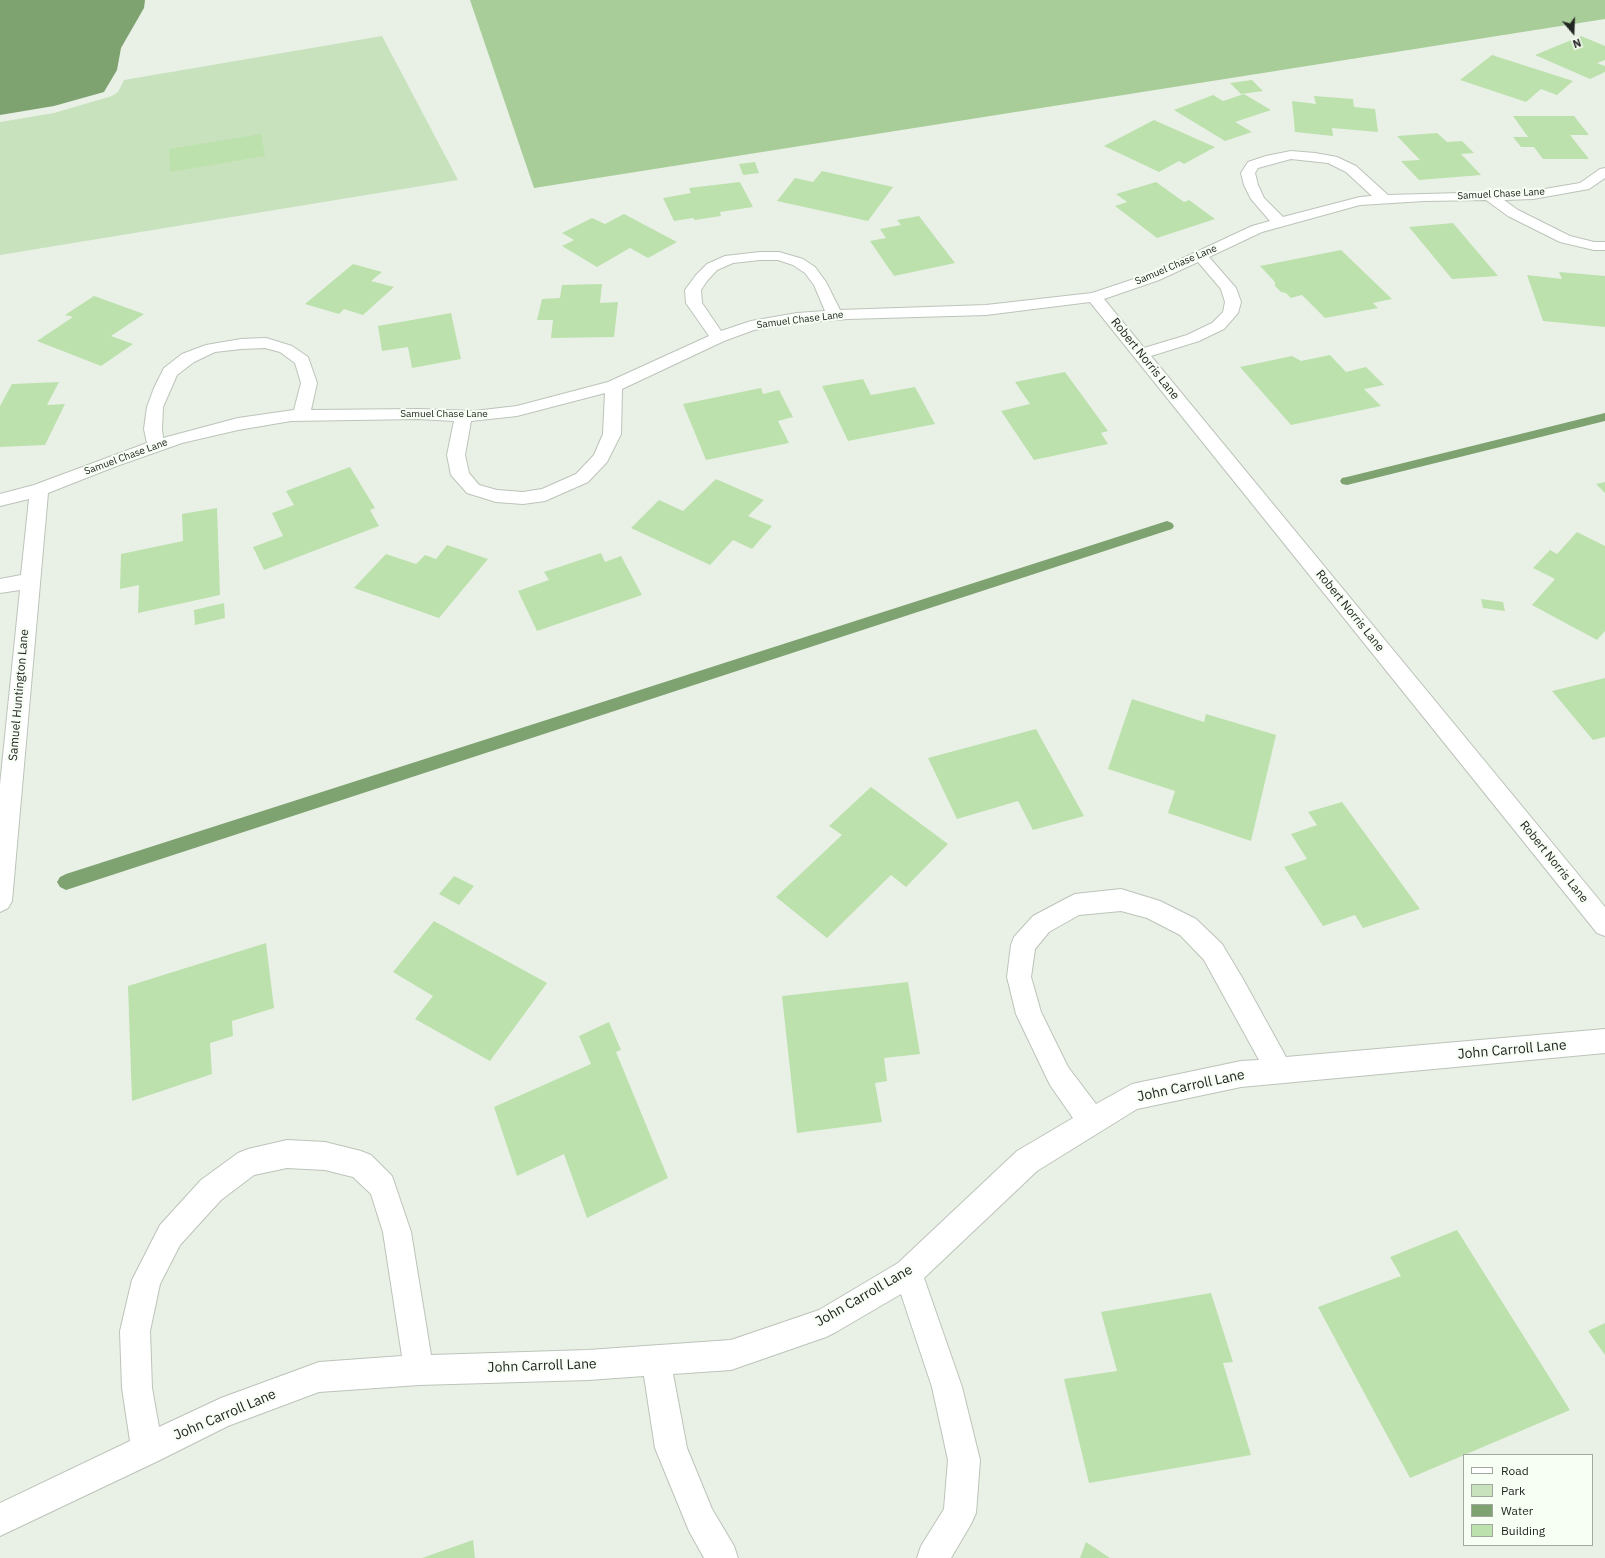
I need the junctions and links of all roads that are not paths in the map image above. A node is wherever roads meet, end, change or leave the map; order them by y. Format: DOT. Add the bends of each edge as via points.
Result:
graph roads {
  1 [pos="1604,175"];
  2 [pos="1490,196"];
  3 [pos="1385,200"];
  4 [pos="1280,222"];
  5 [pos="1605,246"];
  6 [pos="1200,255"];
  7 [pos="1094,297"];
  8 [pos="835,315"];
  9 [pos="718,338"];
  10 [pos="1141,354"];
  11 [pos="614,386"];
  12 [pos="464,415"];
  13 [pos="301,416"];
  14 [pos="156,446"];
  15 [pos="39,490"];
  16 [pos="0,500"];
  17 [pos="30,581"];
  18 [pos="0,586"];
  19 [pos="0,901"];
  20 [pos="1605,925"];
  21 [pos="1605,1041"];
  22 [pos="1279,1070"];
  23 [pos="1092,1121"];
  24 [pos="908,1273"];
  25 [pos="656,1360"];
  26 [pos="419,1370"];
  27 [pos="148,1450"];
  28 [pos="0,1520"];
  29 [pos="722,1558"];
  30 [pos="933,1558"];
  1 -- 2 [label="street, Samuel Chase Lane" via="1584,186 1533,195"];
  2 -- 3 [label="street, Samuel Chase Lane"];
  2 -- 5 [label="street" via="1513,213 1565,239"];
  3 -- 4 [label="street, Samuel Chase Lane" via="1360,201"];
  3 -- 4 [label="street" via="1350,169 1332,160 1291,155 1271,159 1254,166 1248,173 1258,199"];
  4 -- 6 [label="street, Samuel Chase Lane" via="1257,229"];
  6 -- 7 [label="street, Samuel Chase Lane" via="1154,277"];
  6 -- 10 [label="street" via="1228,288 1233,302 1230,313 1218,326 1193,338"];
  7 -- 8 [label="street, Samuel Chase Lane" via="986,310"];
  7 -- 10 [label="street, Robert Norris Lane"];
  8 -- 9 [label="street, Samuel Chase Lane" via="796,318 751,326"];
  8 -- 9 [label="street" via="821,285 810,270 798,262 779,256 730,259 712,267 693,290 694,303"];
  9 -- 11 [label="street, Samuel Chase Lane"];
  10 -- 20 [label="street, Robert Norris Lane"];
  11 -- 12 [label="street, Samuel Chase Lane" via="517,410"];
  11 -- 12 [label="street" via="612,434 601,458 582,478 545,495 523,498 496,496 473,489 460,475 456,455"];
  12 -- 13 [label="street, Samuel Chase Lane"];
  13 -- 14 [label="street, Samuel Chase Lane" via="238,424"];
  13 -- 14 [label="street" via="309,382 302,361 286,349 266,344 212,348 188,358 170,372 154,407 153,429"];
  14 -- 15 [label="street, Samuel Chase Lane"];
  15 -- 16 [label="street, Samuel Chase Lane"];
  15 -- 17 [label="street, Samuel Huntington Lane"];
  17 -- 18 [label="street"];
  17 -- 19 [label="street, Samuel Huntington Lane"];
  21 -- 22 [label="street, John Carroll Lane"];
  22 -- 23 [label="street, John Carroll Lane" via="1241,1074 1132,1097"];
  22 -- 23 [label="street" via="1213,952 1188,927 1152,909 1121,900 1075,905 1041,924 1023,945 1020,977 1029,1014 1059,1076"];
  23 -- 24 [label="street, John Carroll Lane" via="1027,1161"];
  24 -- 25 [label="street, John Carroll Lane" via="826,1322 731,1355"];
  24 -- 30 [label="street" via="947,1387 964,1460 960,1513"];
  25 -- 26 [label="street, John Carroll Lane" via="588,1365"];
  25 -- 29 [label="street" via="671,1448 700,1520"];
  26 -- 27 [label="street, John Carroll Lane" via="320,1377 221,1413"];
  26 -- 27 [label="street" via="397,1232 382,1186 362,1166 325,1156 287,1154 248,1162 210,1190 170,1235 146,1280 135,1331 137,1388"];
  27 -- 28 [label="street, John Carroll Lane"];
}
